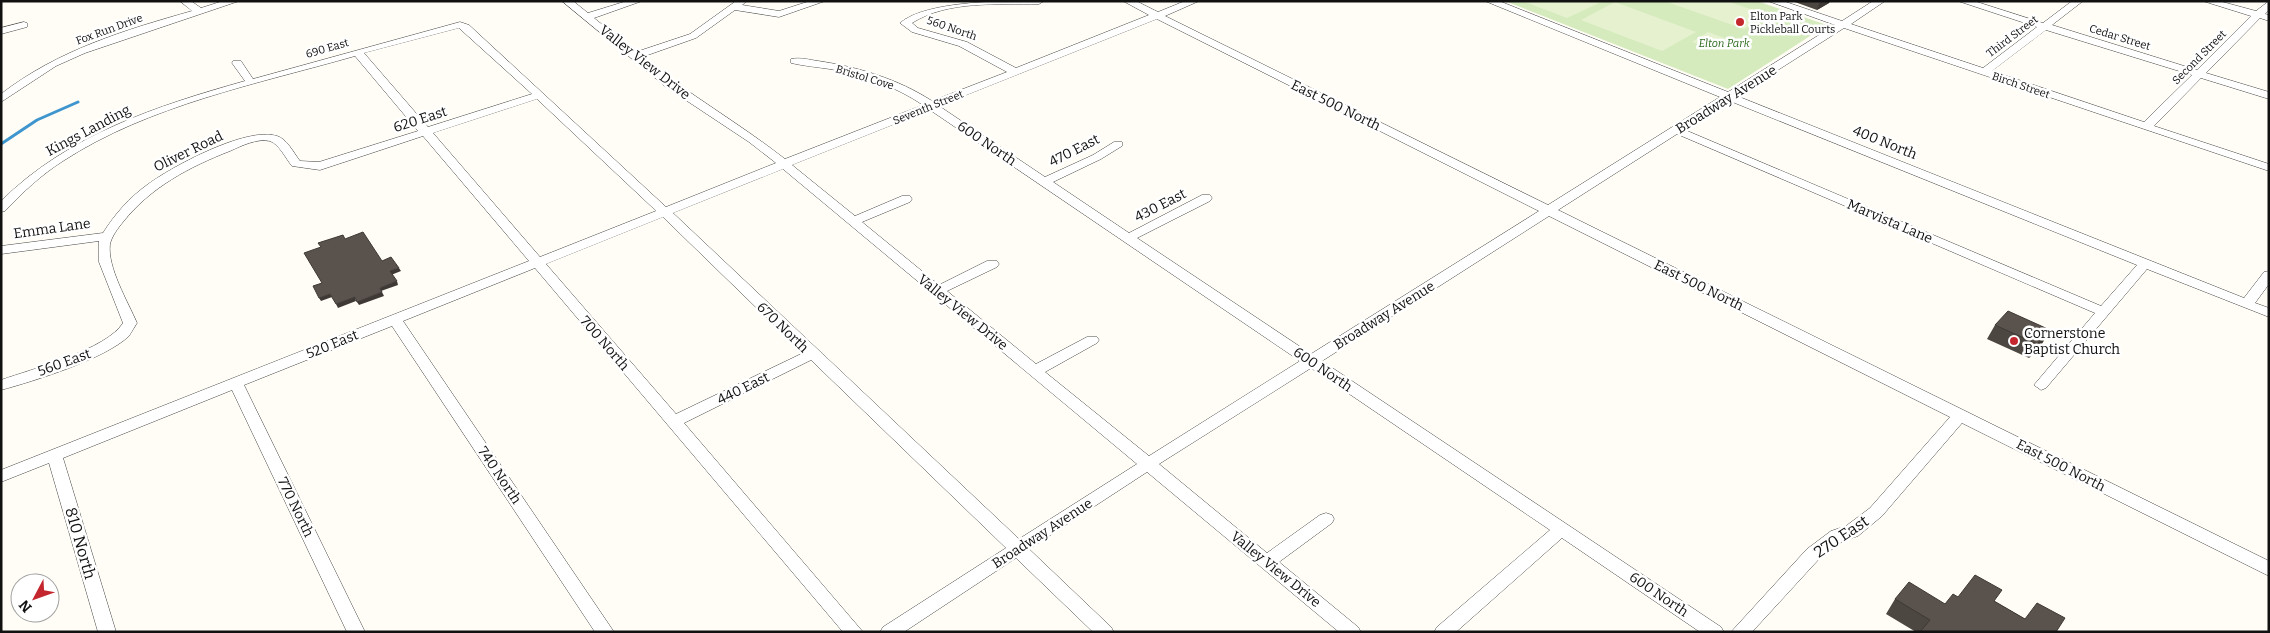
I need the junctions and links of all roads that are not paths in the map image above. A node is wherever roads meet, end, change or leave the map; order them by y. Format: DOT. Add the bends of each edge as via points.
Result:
graph roads {
  1 [pos="184,1"];
  2 [pos="234,1"];
  3 [pos="568,1"];
  4 [pos="637,1"];
  5 [pos="820,1"];
  6 [pos="1039,1"];
  7 [pos="1128,1"];
  8 [pos="1194,1"];
  9 [pos="1490,1"];
  10 [pos="1773,1"];
  11 [pos="1880,1"];
  12 [pos="1963,1"];
  13 [pos="2078,1"];
  14 [pos="2208,1"];
  15 [pos="738,4"];
  16 [pos="2269,4"];
  17 [pos="200,12"];
  18 [pos="2258,15"];
  19 [pos="1158,16"];
  20 [pos="587,17"];
  21 [pos="2269,18"];
  22 [pos="1843,24"];
  23 [pos="24,25"];
  24 [pos="460,25"];
  25 [pos="2045,27"];
  26 [pos="1,31"];
  27 [pos="357,52"];
  28 [pos="635,56"];
  29 [pos="795,61"];
  30 [pos="237,63"];
  31 [pos="1016,72"];
  32 [pos="1985,72"];
  33 [pos="2199,74"];
  34 [pos="251,83"];
  35 [pos="539,95"];
  36 [pos="1730,96"];
  37 [pos="2269,96"];
  38 [pos="2,97"];
  39 [pos="200,97"];
  40 [pos="931,106"];
  41 [pos="2146,127"];
  42 [pos="1676,130"];
  43 [pos="426,132"];
  44 [pos="261,138"];
  45 [pos="1118,144"];
  46 [pos="785,165"];
  47 [pos="2269,168"];
  48 [pos="1044,182"];
  49 [pos="1206,198"];
  50 [pos="906,199"];
  51 [pos="1,208"];
  52 [pos="1549,211"];
  53 [pos="663,212"];
  54 [pos="853,221"];
  55 [pos="107,236"];
  56 [pos="1128,238"];
  57 [pos="1,250"];
  58 [pos="2146,262"];
  59 [pos="536,263"];
  60 [pos="992,264"];
  61 [pos="2269,275"];
  62 [pos="937,291"];
  63 [pos="2247,304"];
  64 [pos="2103,312"];
  65 [pos="2269,313"];
  66 [pos="395,319"];
  67 [pos="1092,340"];
  68 [pos="812,354"];
  69 [pos="1312,361"];
  70 [pos="1035,371"];
  71 [pos="236,382"];
  72 [pos="1,385"];
  73 [pos="2041,385"];
  74 [pos="1961,415"];
  75 [pos="674,422"];
  76 [pos="54,455"];
  77 [pos="1148,464"];
  78 [pos="1,476"];
  79 [pos="1326,519"];
  80 [pos="1562,529"];
  81 [pos="1017,549"];
  82 [pos="1268,562"];
  83 [pos="2269,569"];
  84 [pos="107,632"];
  85 [pos="356,632"];
  86 [pos="605,632"];
  87 [pos="854,632"];
  88 [pos="889,632"];
  89 [pos="1104,632"];
  90 [pos="1352,632"];
  91 [pos="1443,632"];
  92 [pos="1715,632"];
  93 [pos="1740,632"];
  1 -- 17 [label="street"];
  2 -- 17 [label="street, Fox Run Drive"];
  3 -- 20 [label="street, Valley View Drive"];
  4 -- 20 [label="street"];
  5 -- 15 [label="street" via="779,14"];
  6 -- 31 [label="street, 560 North" via="955,4 916,16 905,23 915,30 968,46"];
  7 -- 19 [label="street, East 500 North"];
  8 -- 19 [label="street, Seventh Street"];
  9 -- 36 [label="street, 400 North"];
  10 -- 22 [label="street, Birch Street"];
  11 -- 22 [label="street, Broadway Avenue"];
  12 -- 25 [label="street, Cedar Street"];
  13 -- 25 [label="street, Third Street"];
  14 -- 18 [label="street"];
  15 -- 28 [label="street" via="693,36"];
  16 -- 18 [label="street, Second Street"];
  17 -- 38 [label="street, Fox Run Drive" via="74,55 31,77"];
  18 -- 21 [label="street"];
  18 -- 33 [label="street, Second Street"];
  19 -- 31 [label="street, Seventh Street"];
  19 -- 52 [label="street, East 500 North"];
  20 -- 28 [label="street, Valley View Drive"];
  22 -- 32 [label="street, Birch Street"];
  22 -- 36 [label="street, Broadway Avenue"];
  23 -- 26 [label="street"];
  24 -- 27 [label="street, 690 East"];
  24 -- 35 [label="street, 670 North" via="470,30"];
  25 -- 32 [label="street, Third Street"];
  25 -- 33 [label="street, Cedar Street"];
  27 -- 34 [label="street, 690 East"];
  27 -- 43 [label="street, 700 North"];
  28 -- 46 [label="street, Valley View Drive" via="670,85"];
  29 -- 40 [label="street, Bristol Cove" via="865,74 900,88"];
  30 -- 34 [label="street"];
  31 -- 40 [label="street, Seventh Street"];
  32 -- 41 [label="street, Birch Street"];
  33 -- 37 [label="street, Cedar Street"];
  33 -- 41 [label="street, Second Street"];
  34 -- 39 [label="street, 690 East"];
  35 -- 43 [label="street, 620 East"];
  35 -- 53 [label="street, 670 North"];
  36 -- 42 [label="street, Broadway Avenue"];
  36 -- 58 [label="street, 400 North"];
  39 -- 51 [label="street, Kings Landing" via="140,119 84,145 32,179"];
  40 -- 46 [label="street, Seventh Street"];
  40 -- 48 [label="street, 600 North"];
  41 -- 47 [label="street, Birch Street"];
  42 -- 52 [label="street, Broadway Avenue"];
  42 -- 64 [label="street, Marvista Lane"];
  43 -- 44 [label="street, 620 East" via="332,163 309,167 294,163 276,139"];
  43 -- 59 [label="street, 700 North"];
  44 -- 55 [label="street, Oliver Road" via="206,156 160,181 124,212"];
  45 -- 48 [label="street, 470 East"];
  46 -- 53 [label="street, Seventh Street"];
  46 -- 54 [label="street, Valley View Drive"];
  48 -- 56 [label="street, 600 North"];
  49 -- 56 [label="street, 430 East"];
  50 -- 54 [label="street"];
  52 -- 69 [label="street, Broadway Avenue"];
  52 -- 74 [label="street, East 500 North"];
  53 -- 59 [label="street, 520 East"];
  53 -- 68 [label="street, 670 North"];
  54 -- 62 [label="street, Valley View Drive"];
  55 -- 57 [label="street, Emma Lane"];
  55 -- 72 [label="street, 560 East" via="105,260 130,323 124,335 106,346"];
  56 -- 69 [label="street, 600 North"];
  58 -- 63 [label="street, 400 North"];
  58 -- 64 [label="street"];
  59 -- 66 [label="street, 520 East"];
  59 -- 75 [label="street, 700 North"];
  60 -- 62 [label="street"];
  61 -- 63 [label="street"];
  62 -- 70 [label="street, Valley View Drive"];
  63 -- 65 [label="street, 400 North"];
  64 -- 73 [label="street"];
  66 -- 71 [label="street, 520 East"];
  66 -- 86 [label="street, 740 North"];
  67 -- 70 [label="street"];
  68 -- 75 [label="street, 440 East"];
  68 -- 81 [label="street, 670 North"];
  69 -- 77 [label="street, Broadway Avenue"];
  69 -- 80 [label="street, 600 North"];
  70 -- 77 [label="street, Valley View Drive"];
  71 -- 76 [label="street, 520 East"];
  71 -- 85 [label="street, 770 North"];
  74 -- 83 [label="street, East 500 North"];
  74 -- 93 [label="street, 270 East" via="1864,524 1836,536 1812,554"];
  75 -- 87 [label="street, 700 North"];
  76 -- 78 [label="street, 520 East"];
  76 -- 84 [label="street, 810 North"];
  77 -- 81 [label="street, Broadway Avenue"];
  77 -- 82 [label="street, Valley View Drive"];
  79 -- 82 [label="street"];
  80 -- 91 [label="street"];
  80 -- 92 [label="street, 600 North"];
  81 -- 88 [label="street, Broadway Avenue"];
  81 -- 89 [label="street, 670 North"];
  82 -- 90 [label="street, Valley View Drive"];
}
